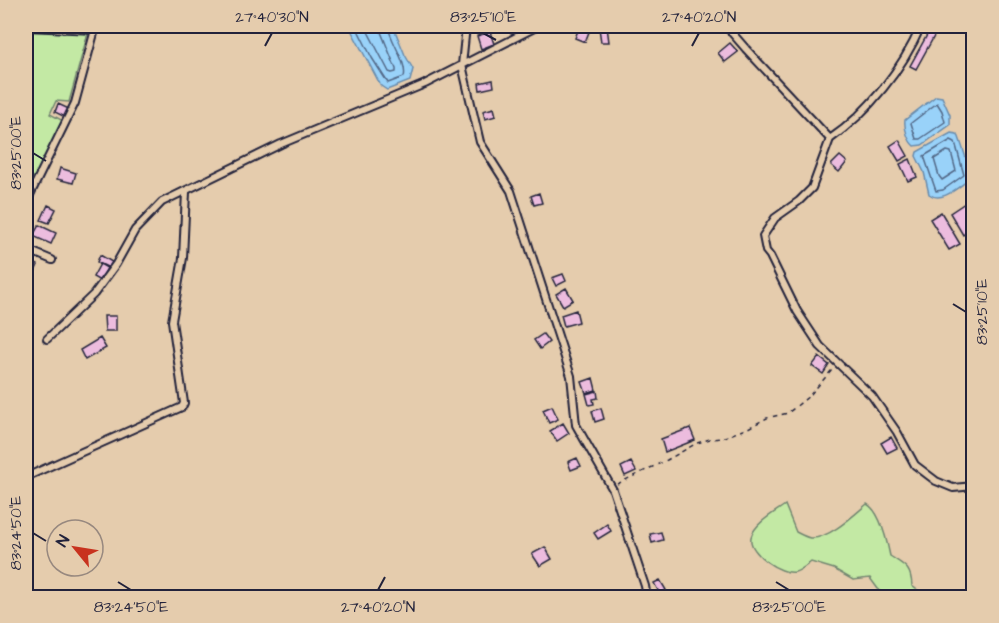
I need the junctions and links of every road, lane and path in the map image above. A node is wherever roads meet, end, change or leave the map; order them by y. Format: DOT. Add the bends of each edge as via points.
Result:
graph roads {
  1 [pos="466,26"];
  2 [pos="538,26"];
  3 [pos="726,26"];
  4 [pos="921,26"];
  5 [pos="26,27"];
  6 [pos="95,28"];
  7 [pos="462,65"];
  8 [pos="830,139"];
  9 [pos="186,192"];
  10 [pos="26,204"];
  11 [pos="26,249"];
  12 [pos="52,260"];
  13 [pos="47,339"];
  14 [pos="837,364"];
  15 [pos="26,477"];
  16 [pos="974,486"];
  17 [pos="611,487"];
  18 [pos="647,597"];
  1 -- 7 [label="street"];
  2 -- 7 [label="street"];
  3 -- 8 [label="street"];
  4 -- 8 [label="street" via="888,83"];
  5 -- 6 [label="street"];
  6 -- 10 [label="street" via="75,102"];
  7 -- 9 [label="street" via="281,144"];
  7 -- 17 [label="street" via="480,142 511,191 531,249 571,376 576,425"];
  8 -- 14 [label="street" via="812,188 775,218 763,242 797,311"];
  9 -- 13 [label="street" via="162,202 149,214 94,294"];
  9 -- 15 [label="street" via="183,258 172,321 184,404"];
  11 -- 12 [label="street"];
  14 -- 16 [label="street" via="872,396 915,465 953,488"];
  14 -- 17 [label="path" via="788,413 722,438 697,443"];
  17 -- 18 [label="street"];
}
